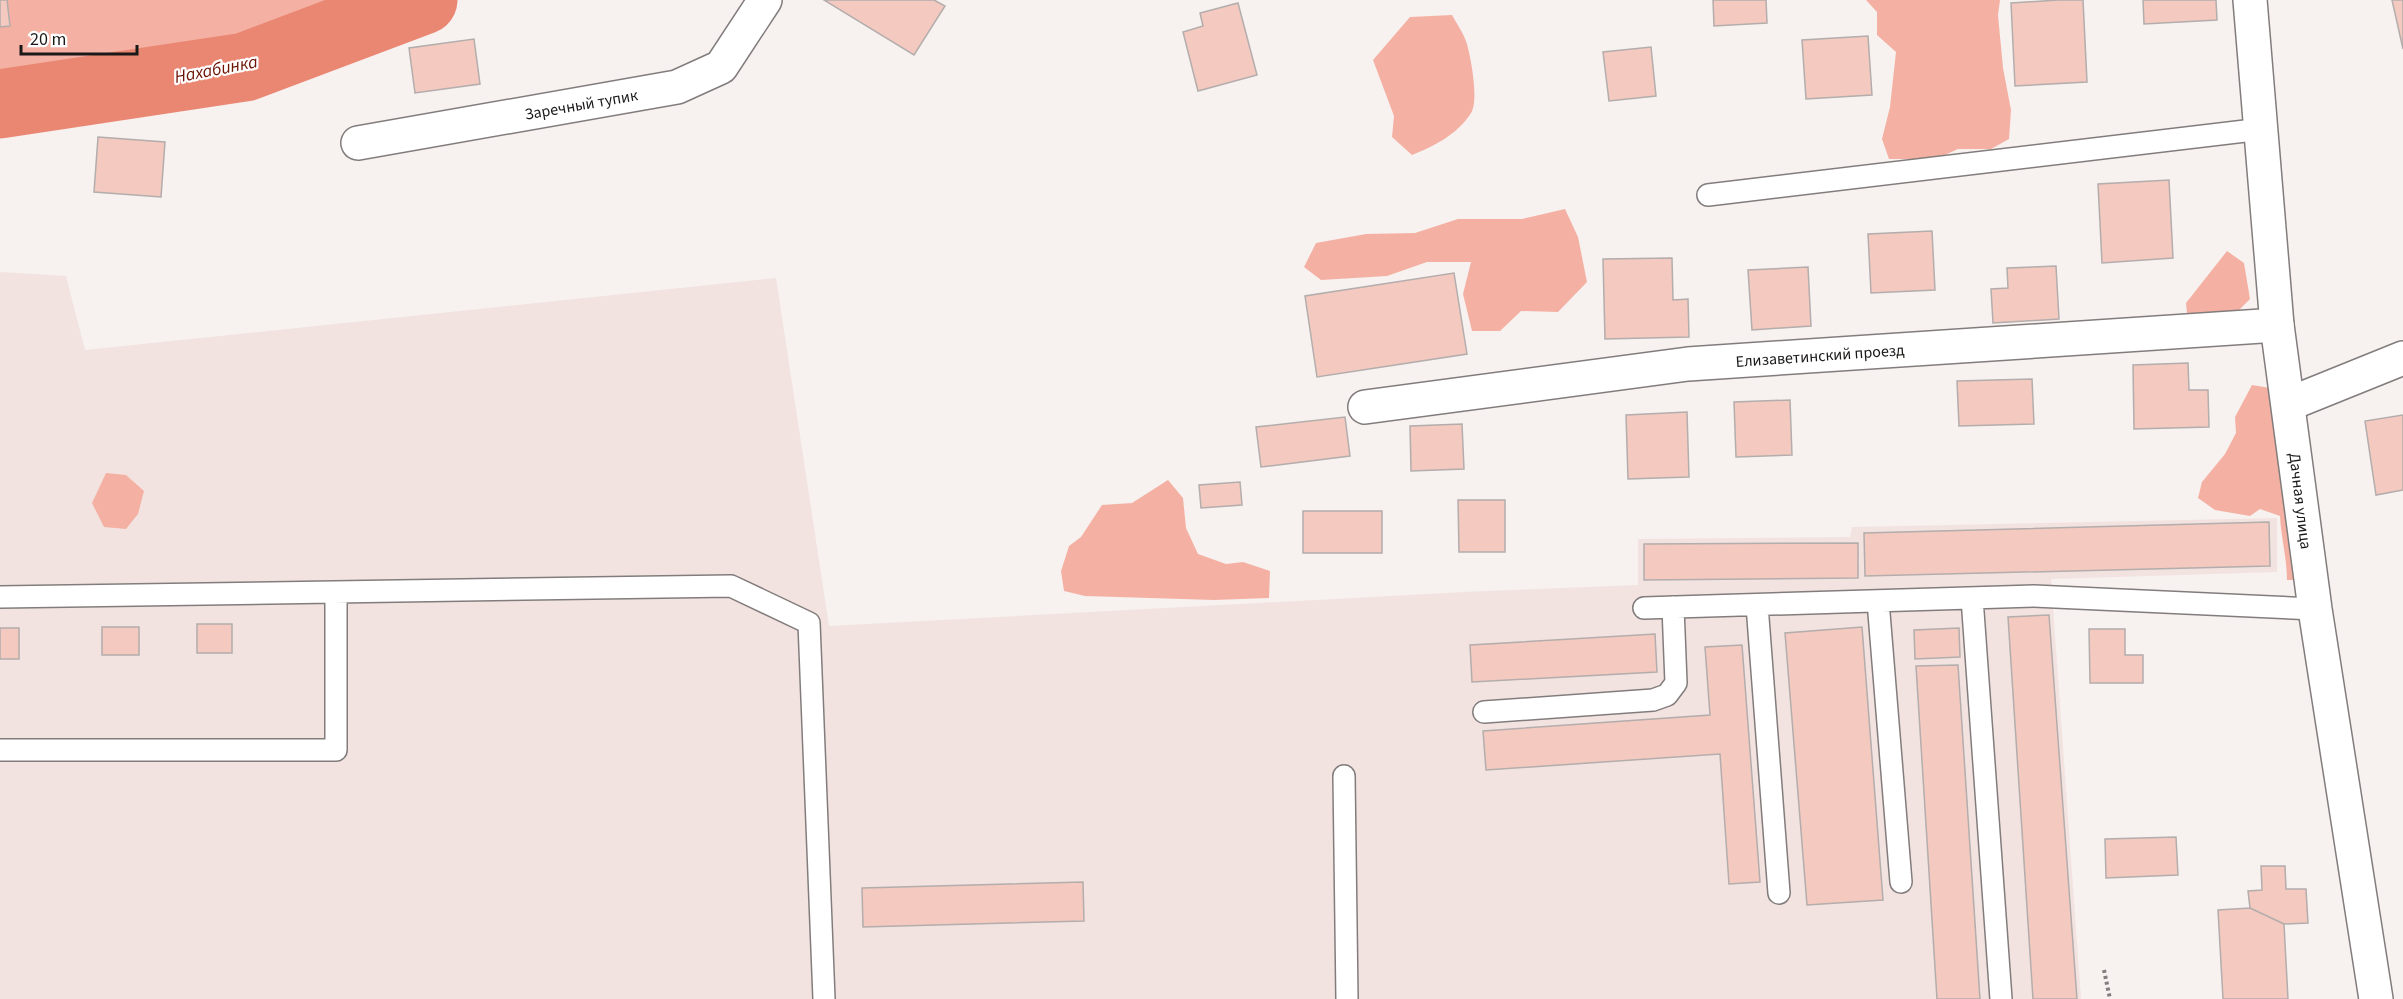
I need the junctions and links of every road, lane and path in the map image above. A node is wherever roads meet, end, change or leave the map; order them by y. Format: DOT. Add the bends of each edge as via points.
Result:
graph roads {
  1 [pos="765,0"];
  2 [pos="2250,0"];
  3 [pos="2262,129"];
  4 [pos="358,143"];
  5 [pos="1708,195"];
  6 [pos="2277,325"];
  7 [pos="2403,358"];
  8 [pos="2289,404"];
  9 [pos="1365,407"];
  10 [pos="336,592"];
  11 [pos="0,597"];
  12 [pos="1972,598"];
  13 [pos="1878,601"];
  14 [pos="1757,605"];
  15 [pos="1673,607"];
  16 [pos="1644,608"];
  17 [pos="2315,609"];
  18 [pos="1484,712"];
  19 [pos="0,750"];
  20 [pos="1344,776"];
  21 [pos="1901,882"];
  22 [pos="1779,893"];
  23 [pos="2104,970"];
  24 [pos="824,999"];
  25 [pos="1347,999"];
  26 [pos="2001,999"];
  27 [pos="2110,999"];
  28 [pos="2376,999"];
  1 -- 4 [label="street, Заречный тупик" via="721,67 677,87"];
  2 -- 3 [label="street, Дачная улица"];
  3 -- 5 [label="lane"];
  3 -- 6 [label="street, Дачная улица"];
  6 -- 8 [label="street, Дачная улица"];
  6 -- 9 [label="street, Елизаветинский проезд" via="1688,364"];
  7 -- 8 [label="street"];
  8 -- 17 [label="street, Дачная улица"];
  10 -- 11 [label="lane"];
  10 -- 19 [label="lane" via="336,750"];
  10 -- 24 [label="lane" via="731,586 809,622"];
  12 -- 13 [label="lane"];
  12 -- 17 [label="lane" via="2034,596"];
  12 -- 26 [label="lane"];
  13 -- 14 [label="lane"];
  13 -- 21 [label="lane"];
  14 -- 15 [label="lane"];
  14 -- 22 [label="lane"];
  15 -- 16 [label="lane"];
  15 -- 18 [label="lane" via="1676,683 1667,695 1653,700"];
  17 -- 28 [label="street, Дачная улица"];
  20 -- 25 [label="lane"];
  23 -- 27 [label="path"];
}
